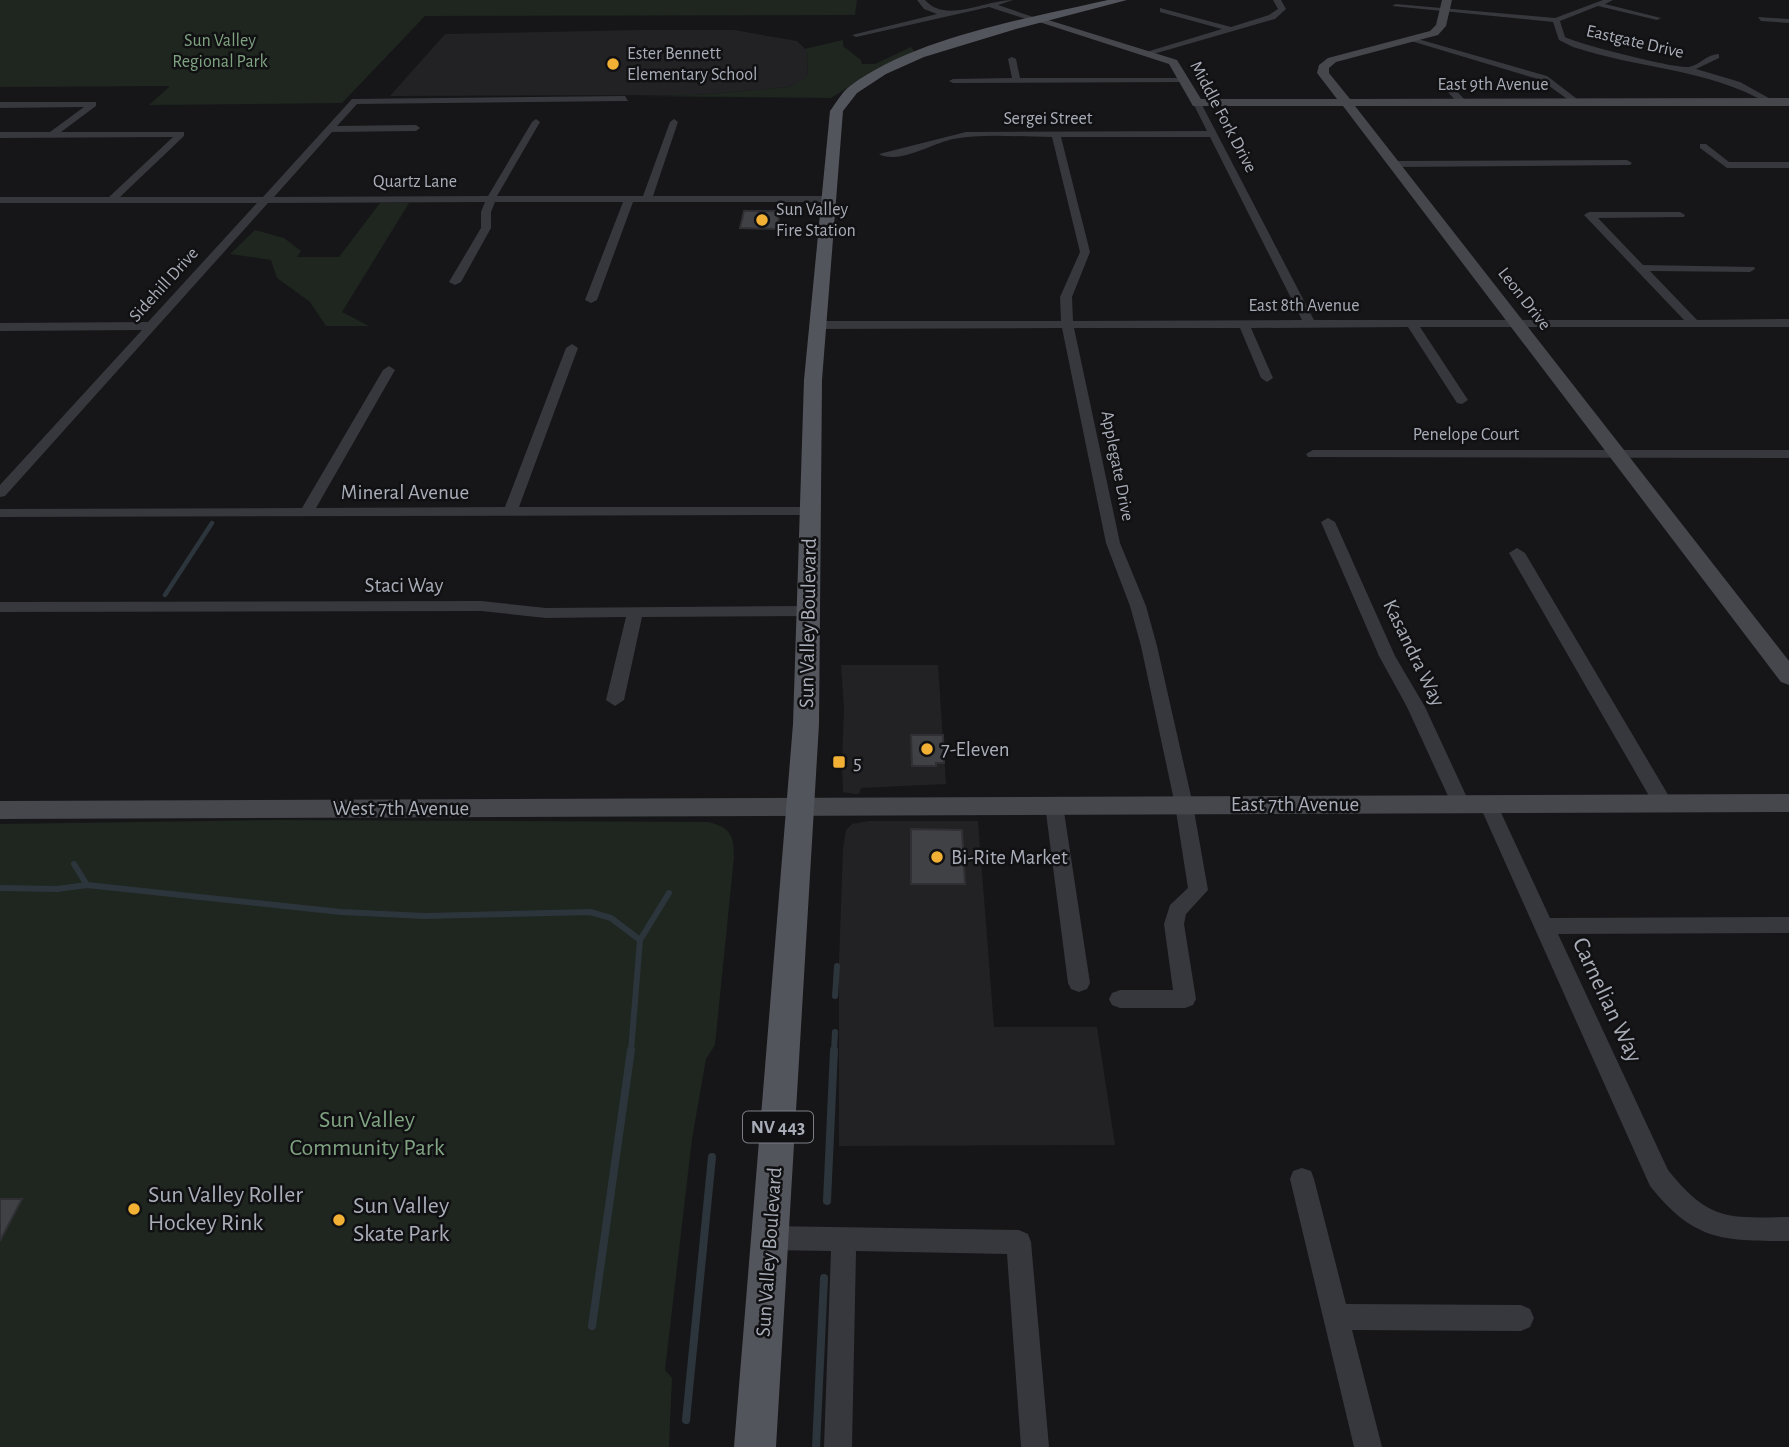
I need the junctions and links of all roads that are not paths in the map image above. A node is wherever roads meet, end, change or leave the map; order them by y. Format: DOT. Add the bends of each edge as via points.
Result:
graph roads {
  1 [pos="921,0"];
  2 [pos="1009,0"];
  3 [pos="1122,0"];
  4 [pos="1277,0"];
  5 [pos="1609,0"];
  6 [pos="989,5"];
  7 [pos="1446,5"];
  8 [pos="1597,5"];
  9 [pos="1396,6"];
  10 [pos="1163,10"];
  11 [pos="945,15"];
  12 [pos="1657,18"];
  13 [pos="1761,19"];
  14 [pos="1556,20"];
  15 [pos="1041,21"];
  16 [pos="1789,21"];
  17 [pos="1231,29"];
  18 [pos="856,36"];
  19 [pos="1414,39"];
  20 [pos="1147,53"];
  21 [pos="1716,55"];
  22 [pos="1012,59"];
  23 [pos="1688,70"];
  24 [pos="1185,80"];
  25 [pos="953,81"];
  26 [pos="1017,81"];
  27 [pos="1446,85"];
  28 [pos="625,99"];
  29 [pos="1577,102"];
  30 [pos="1772,102"];
  31 [pos="1789,102"];
  32 [pos="1197,103"];
  33 [pos="1346,103"];
  34 [pos="1463,103"];
  35 [pos="1,105"];
  36 [pos="536,122"];
  37 [pos="674,122"];
  38 [pos="416,128"];
  39 [pos="329,129"];
  40 [pos="1214,134"];
  41 [pos="0,135"];
  42 [pos="53,135"];
  43 [pos="1056,135"];
  44 [pos="1703,146"];
  45 [pos="884,154"];
  46 [pos="1628,163"];
  47 [pos="1394,164"];
  48 [pos="1789,165"];
  49 [pos="630,198"];
  50 [pos="647,198"];
  51 [pos="265,199"];
  52 [pos="491,199"];
  53 [pos="830,199"];
  54 [pos="0,200"];
  55 [pos="111,200"];
  56 [pos="1680,215"];
  57 [pos="1641,268"];
  58 [pos="1750,269"];
  59 [pos="455,282"];
  60 [pos="591,300"];
  61 [pos="1518,323"];
  62 [pos="1694,323"];
  63 [pos="1789,323"];
  64 [pos="1068,324"];
  65 [pos="1244,324"];
  66 [pos="1310,324"];
  67 [pos="1412,324"];
  68 [pos="818,325"];
  69 [pos="151,326"];
  70 [pos="0,327"];
  71 [pos="572,348"];
  72 [pos="389,370"];
  73 [pos="1267,379"];
  74 [pos="1462,400"];
  75 [pos="1313,454"];
  76 [pos="1789,454"];
  77 [pos="1619,455"];
  78 [pos="0,493"];
  79 [pos="810,511"];
  80 [pos="510,512"];
  81 [pos="0,513"];
  82 [pos="306,513"];
  83 [pos="1328,522"];
  84 [pos="1517,553"];
  85 [pos="0,607"];
  86 [pos="808,611"];
  87 [pos="635,613"];
  88 [pos="1789,677"];
  89 [pos="615,700"];
  90 [pos="1663,803"];
  91 [pos="1789,803"];
  92 [pos="1461,804"];
  93 [pos="1488,804"];
  94 [pos="1054,805"];
  95 [pos="1184,805"];
  96 [pos="802,806"];
  97 [pos="0,810"];
  98 [pos="1789,925"];
  99 [pos="1544,926"];
  100 [pos="1079,983"];
  101 [pos="1120,999"];
  102 [pos="1302,1179"];
  103 [pos="1789,1229"];
  104 [pos="771,1238"];
  105 [pos="844,1239"];
  106 [pos="1336,1317"];
  107 [pos="1521,1318"];
  108 [pos="755,1447"];
  109 [pos="838,1447"];
  110 [pos="1035,1447"];
  111 [pos="1368,1447"];
  1 -- 11 [label="street"];
  2 -- 6 [label="street"];
  3 -- 15 [label="main road, Sun Valley Boulevard"];
  4 -- 17 [label="street" via="1282,9 1277,15"];
  5 -- 8 [label="street, Eastgate Drive"];
  6 -- 11 [label="street"];
  6 -- 15 [label="street, Middle Fork Drive"];
  7 -- 9 [label="street"];
  7 -- 14 [label="street"];
  7 -- 19 [label="street, Leon Drive" via="1438,30"];
  8 -- 12 [label="street"];
  8 -- 14 [label="street, Eastgate Drive"];
  10 -- 17 [label="street"];
  11 -- 18 [label="street"];
  13 -- 16 [label="street"];
  14 -- 23 [label="street, Eastgate Drive" via="1562,37 1578,46"];
  15 -- 20 [label="street, Middle Fork Drive"];
  15 -- 53 [label="main road, Sun Valley Boulevard" via="935,49 855,88 837,111"];
  17 -- 20 [label="street"];
  19 -- 29 [label="street" via="1544,78"];
  19 -- 33 [label="street, Leon Drive" via="1327,63 1323,74"];
  20 -- 24 [label="street, Middle Fork Drive" via="1173,62"];
  21 -- 23 [label="street"];
  22 -- 26 [label="street"];
  23 -- 30 [label="street, Eastgate Drive" via="1736,83"];
  24 -- 26 [label="street"];
  24 -- 32 [label="street, Middle Fork Drive"];
  25 -- 26 [label="street"];
  27 -- 34 [label="street"];
  28 -- 39 [label="street, Sidehill Drive" via="355,101"];
  29 -- 30 [label="street, East 9th Avenue"];
  29 -- 34 [label="street, East 9th Avenue"];
  30 -- 31 [label="street, East 9th Avenue"];
  32 -- 33 [label="street, East 9th Avenue"];
  32 -- 40 [label="street, Middle Fork Drive"];
  33 -- 34 [label="street, East 9th Avenue"];
  33 -- 47 [label="street, Leon Drive"];
  35 -- 42 [label="street" via="93,104"];
  36 -- 52 [label="street"];
  37 -- 50 [label="street"];
  38 -- 39 [label="street"];
  39 -- 51 [label="street, Sidehill Drive"];
  40 -- 43 [label="street, Sergei Street"];
  40 -- 66 [label="street, Middle Fork Drive"];
  41 -- 42 [label="street"];
  42 -- 55 [label="street" via="181,134"];
  43 -- 45 [label="street, Sergei Street" via="958,136"];
  43 -- 64 [label="street, Applegate Drive" via="1085,249 1066,297"];
  44 -- 48 [label="street" via="1727,165"];
  46 -- 47 [label="street"];
  47 -- 61 [label="street, Leon Drive"];
  49 -- 50 [label="street, Quartz Lane"];
  49 -- 52 [label="street, Quartz Lane"];
  49 -- 60 [label="street"];
  50 -- 53 [label="street, Quartz Lane"];
  51 -- 52 [label="street, Quartz Lane"];
  51 -- 55 [label="street, Quartz Lane"];
  51 -- 69 [label="street, Sidehill Drive"];
  52 -- 59 [label="street" via="485,228"];
  53 -- 68 [label="main road, Sun Valley Boulevard"];
  54 -- 55 [label="street, Quartz Lane"];
  56 -- 57 [label="street" via="1589,215"];
  57 -- 58 [label="street"];
  57 -- 62 [label="street"];
  61 -- 62 [label="street, East 8th Avenue"];
  61 -- 67 [label="street, East 8th Avenue"];
  61 -- 77 [label="street, Leon Drive"];
  62 -- 63 [label="street, East 8th Avenue"];
  64 -- 65 [label="street, East 8th Avenue"];
  64 -- 68 [label="street, East 8th Avenue"];
  64 -- 95 [label="street, Applegate Drive" via="1113,543 1146,635"];
  65 -- 66 [label="street, East 8th Avenue"];
  65 -- 73 [label="street"];
  66 -- 67 [label="street, East 8th Avenue"];
  67 -- 74 [label="street"];
  68 -- 79 [label="main road, Sun Valley Boulevard"];
  69 -- 70 [label="street"];
  69 -- 78 [label="street, Sidehill Drive"];
  71 -- 80 [label="street"];
  72 -- 82 [label="street"];
  75 -- 77 [label="street, Penelope Court"];
  76 -- 77 [label="street, Penelope Court"];
  77 -- 88 [label="street, Leon Drive"];
  79 -- 80 [label="street, Mineral Avenue"];
  79 -- 86 [label="main road, Sun Valley Boulevard"];
  80 -- 82 [label="street, Mineral Avenue"];
  81 -- 82 [label="street, Mineral Avenue"];
  83 -- 92 [label="street, Kasandra Way" via="1387,656"];
  84 -- 90 [label="street"];
  85 -- 87 [label="street, Staci Way" via="481,606 546,613"];
  86 -- 87 [label="street, Staci Way"];
  86 -- 96 [label="main road, Sun Valley Boulevard"];
  87 -- 89 [label="street"];
  90 -- 91 [label="street, East 7th Avenue"];
  90 -- 93 [label="street, East 7th Avenue"];
  92 -- 93 [label="street, East 7th Avenue"];
  92 -- 95 [label="street, East 7th Avenue"];
  93 -- 99 [label="street, Carnelian Way"];
  94 -- 95 [label="street, East 7th Avenue"];
  94 -- 96 [label="street, East 7th Avenue"];
  94 -- 100 [label="street"];
  95 -- 101 [label="street, Applegate Drive" via="1198,890 1177,911 1174,924 1185,999"];
  96 -- 97 [label="street, West 7th Avenue"];
  96 -- 104 [label="main road, Sun Valley Boulevard / NV 443"];
  98 -- 99 [label="street"];
  99 -- 103 [label="street, Carnelian Way" via="1659,1178 1678,1204 1705,1222 1733,1229"];
  102 -- 106 [label="street"];
  104 -- 105 [label="street"];
  104 -- 108 [label="main road, Sun Valley Boulevard / NV 443"];
  105 -- 109 [label="street"];
  105 -- 110 [label="street" via="1019,1242"];
  106 -- 107 [label="street"];
  106 -- 111 [label="street"];
}
